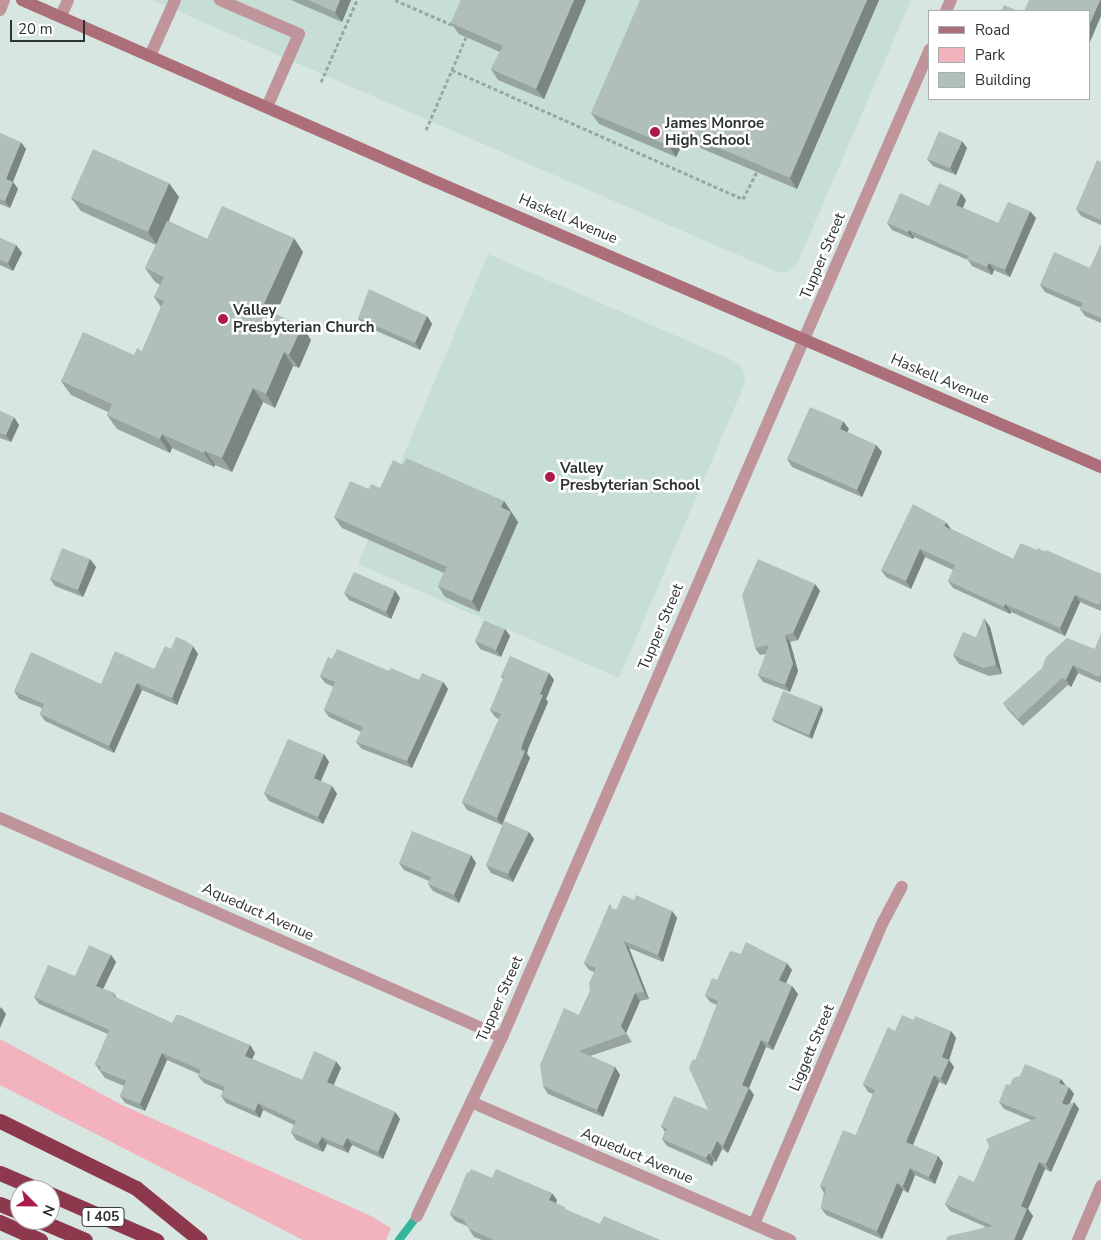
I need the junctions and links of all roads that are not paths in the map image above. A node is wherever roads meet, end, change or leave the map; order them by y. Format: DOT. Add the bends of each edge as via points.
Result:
graph roads {
  1 [pos="4,0"];
  2 [pos="22,0"];
  3 [pos="68,0"];
  4 [pos="175,0"];
  5 [pos="220,0"];
  6 [pos="0,10"];
  7 [pos="61,16"];
  8 [pos="928,55"];
  9 [pos="150,56"];
  10 [pos="267,107"];
  11 [pos="804,339"];
  12 [pos="1101,467"];
  13 [pos="0,818"];
  14 [pos="902,887"];
  15 [pos="502,1037"];
  16 [pos="471,1102"];
  17 [pos="0,1121"];
  18 [pos="0,1173"];
  19 [pos="16,1180"];
  20 [pos="1101,1186"];
  21 [pos="60,1198"];
  22 [pos="417,1216"];
  23 [pos="0,1222"];
  24 [pos="754,1224"];
  25 [pos="60,1229"];
  26 [pos="40,1240"];
  27 [pos="85,1240"];
  28 [pos="156,1240"];
  29 [pos="200,1240"];
  30 [pos="790,1240"];
  31 [pos="1078,1240"];
  1 -- 6 [label="street"];
  2 -- 7 [label="main road, Haskell Avenue"];
  3 -- 7 [label="street"];
  4 -- 9 [label="street"];
  5 -- 10 [label="street" via="299,34"];
  7 -- 9 [label="main road, Haskell Avenue"];
  8 -- 11 [label="street, Tupper Street"];
  9 -- 10 [label="main road, Haskell Avenue"];
  10 -- 11 [label="main road, Haskell Avenue"];
  11 -- 12 [label="main road, Haskell Avenue"];
  11 -- 15 [label="street, Tupper Street"];
  13 -- 15 [label="street, Aqueduct Avenue"];
  14 -- 24 [label="street, Liggett Street" via="883,922"];
  15 -- 16 [label="street, Tupper Street"];
  16 -- 22 [label="street, Tupper Street"];
  16 -- 24 [label="street, Aqueduct Avenue"];
  17 -- 29 [label="highway" via="136,1188"];
  18 -- 19 [label="highway"];
  20 -- 31 [label="street"];
  21 -- 28 [label="highway, I 405"];
  23 -- 26 [label="highway"];
  24 -- 30 [label="street, Aqueduct Avenue"];
  25 -- 27 [label="highway"];
}
